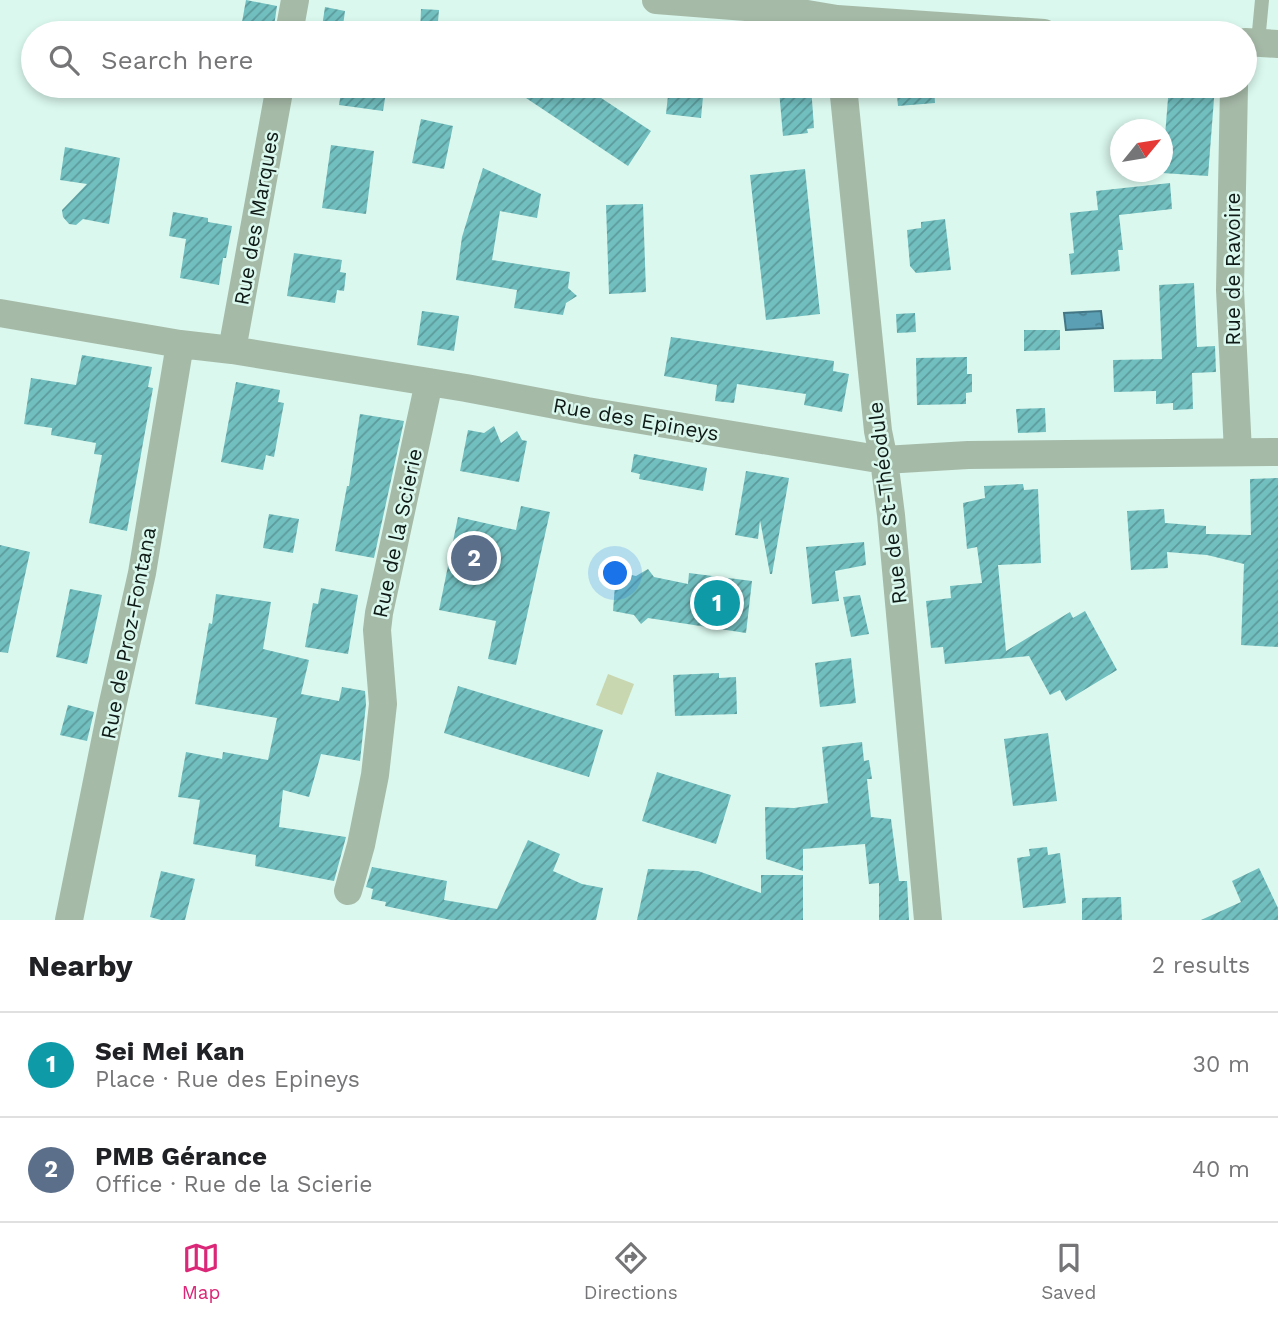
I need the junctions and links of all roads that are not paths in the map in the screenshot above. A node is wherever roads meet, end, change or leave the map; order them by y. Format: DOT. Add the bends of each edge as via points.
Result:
graph roads {
  1 [pos="295,0"];
  2 [pos="656,0"];
  3 [pos="1262,0"];
  4 [pos="786,5"];
  5 [pos="291,21"];
  6 [pos="825,21"];
  7 [pos="1260,43"];
  8 [pos="278,98"];
  9 [pos="844,98"];
  10 [pos="1234,98"];
  11 [pos="0,313"];
  12 [pos="180,344"];
  13 [pos="232,350"];
  14 [pos="429,382"];
  15 [pos="1278,452"];
  16 [pos="1238,453"];
  17 [pos="884,460"];
  18 [pos="348,891"];
  19 [pos="69,920"];
  20 [pos="928,920"];
  1 -- 5 [label="street"];
  2 -- 4 [label="street"];
  3 -- 7 [label="lane"];
  4 -- 6 [label="street"];
  8 -- 13 [label="street, Rue des Marques"];
  9 -- 17 [label="street, Rue de St-Théodule"];
  10 -- 16 [label="street, Rue de Ravoire" via="1230,290"];
  11 -- 12 [label="street, Rue des Epineys"];
  12 -- 13 [label="street, Rue des Epineys"];
  12 -- 19 [label="street, Rue de Proz-Fontana" via="142,573"];
  13 -- 14 [label="street, Rue des Epineys"];
  14 -- 17 [label="street, Rue des Epineys"];
  14 -- 18 [label="street, Rue de la Scierie" via="376,630 383,704 375,775"];
  15 -- 16 [label="street, Rue des Epineys"];
  16 -- 17 [label="street, Rue des Epineys"];
  17 -- 20 [label="street, Rue de St-Théodule"];
}
